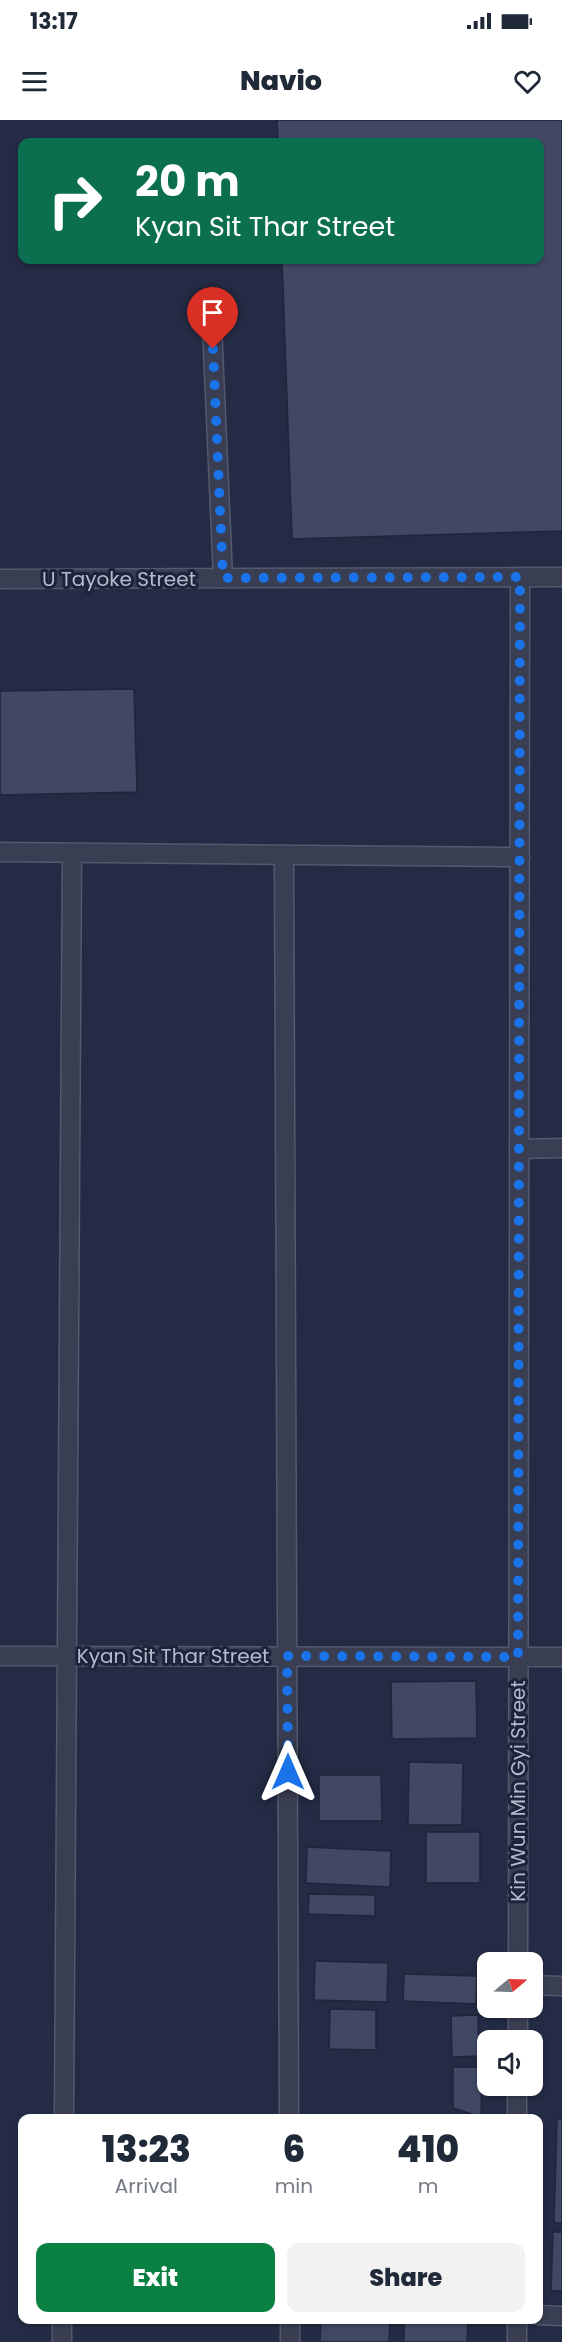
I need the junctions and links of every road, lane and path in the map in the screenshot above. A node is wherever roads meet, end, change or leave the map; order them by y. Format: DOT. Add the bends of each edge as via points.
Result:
graph roads {
  1 [pos="212,326"];
  2 [pos="520,577"];
  3 [pos="562,577"];
  4 [pos="223,578"];
  5 [pos="0,579"];
  6 [pos="0,852"];
  7 [pos="72,853"];
  8 [pos="284,855"];
  9 [pos="520,857"];
  10 [pos="562,1148"];
  11 [pos="519,1149"];
  12 [pos="0,1656"];
  13 [pos="67,1656"];
  14 [pos="287,1656"];
  15 [pos="518,1657"];
  16 [pos="562,1657"];
  17 [pos="518,1952"];
  18 [pos="543,1985"];
  19 [pos="562,1986"];
  20 [pos="518,2096"];
  21 [pos="64,2114"];
  22 [pos="289,2114"];
  23 [pos="517,2114"];
  24 [pos="543,2315"];
  25 [pos="562,2316"];
  26 [pos="62,2324"];
  27 [pos="290,2324"];
  28 [pos="517,2324"];
  29 [pos="62,2342"];
  30 [pos="290,2342"];
  31 [pos="517,2342"];
  1 -- 4 [label="street"];
  2 -- 3 [label="street, U Tayoke Street"];
  2 -- 4 [label="street, U Tayoke Street"];
  2 -- 9 [label="street, Kin Wun Min Gyi Street"];
  4 -- 5 [label="street, U Tayoke Street"];
  6 -- 7 [label="street"];
  7 -- 8 [label="street"];
  7 -- 13 [label="street"];
  8 -- 9 [label="street"];
  8 -- 14 [label="street"];
  9 -- 11 [label="street, Kin Wun Min Gyi Street"];
  10 -- 11 [label="street"];
  11 -- 15 [label="street, Kin Wun Min Gyi Street"];
  12 -- 13 [label="street, Kyan Sit Thar Street"];
  13 -- 14 [label="street, Kyan Sit Thar Street"];
  13 -- 21 [label="street"];
  14 -- 15 [label="street, Kyan Sit Thar Street"];
  14 -- 22 [label="street"];
  15 -- 16 [label="street, Kyan Sit Thar Street"];
  15 -- 17 [label="street, Kin Wun Min Gyi Street"];
  18 -- 19 [label="street"];
  20 -- 23 [label="street"];
  24 -- 25 [label="street"];
  26 -- 29 [label="street"];
  27 -- 30 [label="street"];
  28 -- 31 [label="street"];
}
